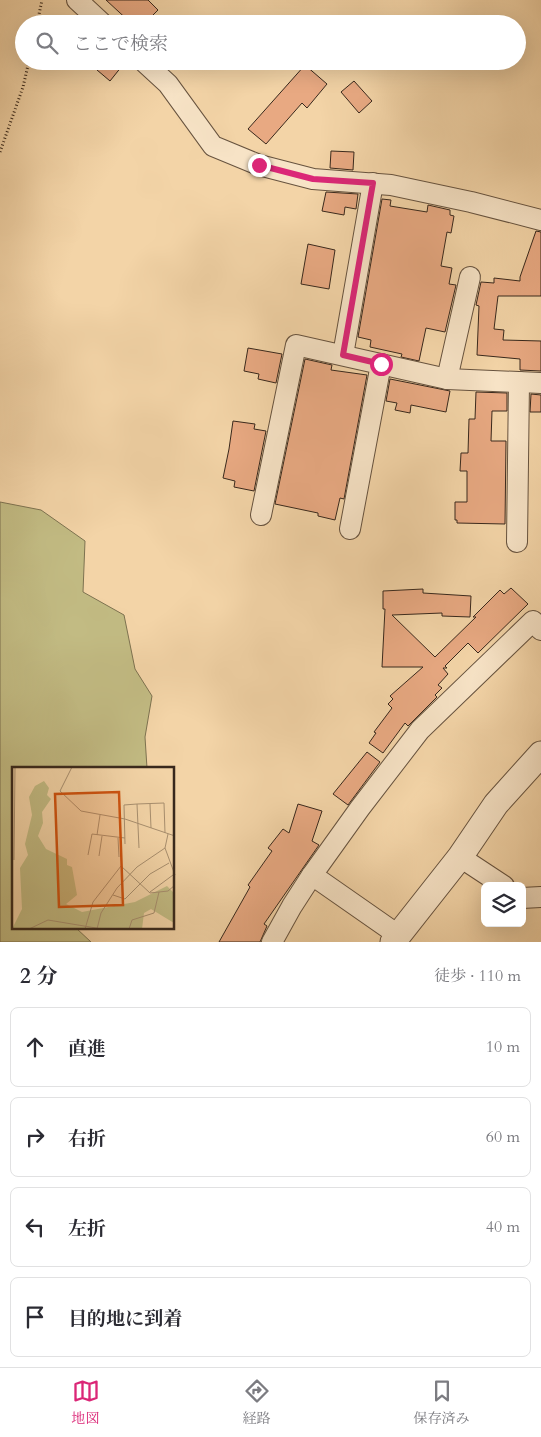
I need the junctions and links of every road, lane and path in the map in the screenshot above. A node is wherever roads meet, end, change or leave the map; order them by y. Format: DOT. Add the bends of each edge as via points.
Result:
graph roads {
  1 [pos="42,0"];
  2 [pos="77,0"];
  3 [pos="39,15"];
  4 [pos="93,15"];
  5 [pos="27,70"];
  6 [pos="153,70"];
  7 [pos="0,152"];
  8 [pos="373,183"];
  9 [pos="541,220"];
  10 [pos="470,277"];
  11 [pos="343,355"];
  12 [pos="381,364"];
  13 [pos="447,379"];
  14 [pos="519,382"];
  15 [pos="541,383"];
  16 [pos="261,515"];
  17 [pos="350,529"];
  18 [pos="517,542"];
  19 [pos="541,630"];
  20 [pos="541,754"];
  21 [pos="460,857"];
  22 [pos="312,875"];
  23 [pos="498,882"];
  24 [pos="526,898"];
  25 [pos="541,898"];
  26 [pos="395,938"];
  27 [pos="272,942"];
  1 -- 3 [label="path"];
  2 -- 4 [label="street"];
  5 -- 7 [label="path"];
  6 -- 8 [label="street" via="168,84 213,146 259,165 313,179"];
  8 -- 9 [label="street" via="445,196"];
  8 -- 11 [label="street"];
  10 -- 13 [label="street"];
  11 -- 12 [label="street"];
  11 -- 16 [label="street" via="296,344"];
  12 -- 13 [label="street"];
  12 -- 17 [label="street"];
  13 -- 14 [label="street"];
  14 -- 15 [label="street"];
  14 -- 18 [label="street"];
  19 -- 22 [label="street" via="533,621 420,730"];
  20 -- 21 [label="street" via="496,804"];
  21 -- 23 [label="street"];
  21 -- 26 [label="street"];
  22 -- 26 [label="street"];
  22 -- 27 [label="street"];
  24 -- 25 [label="street"];
}
